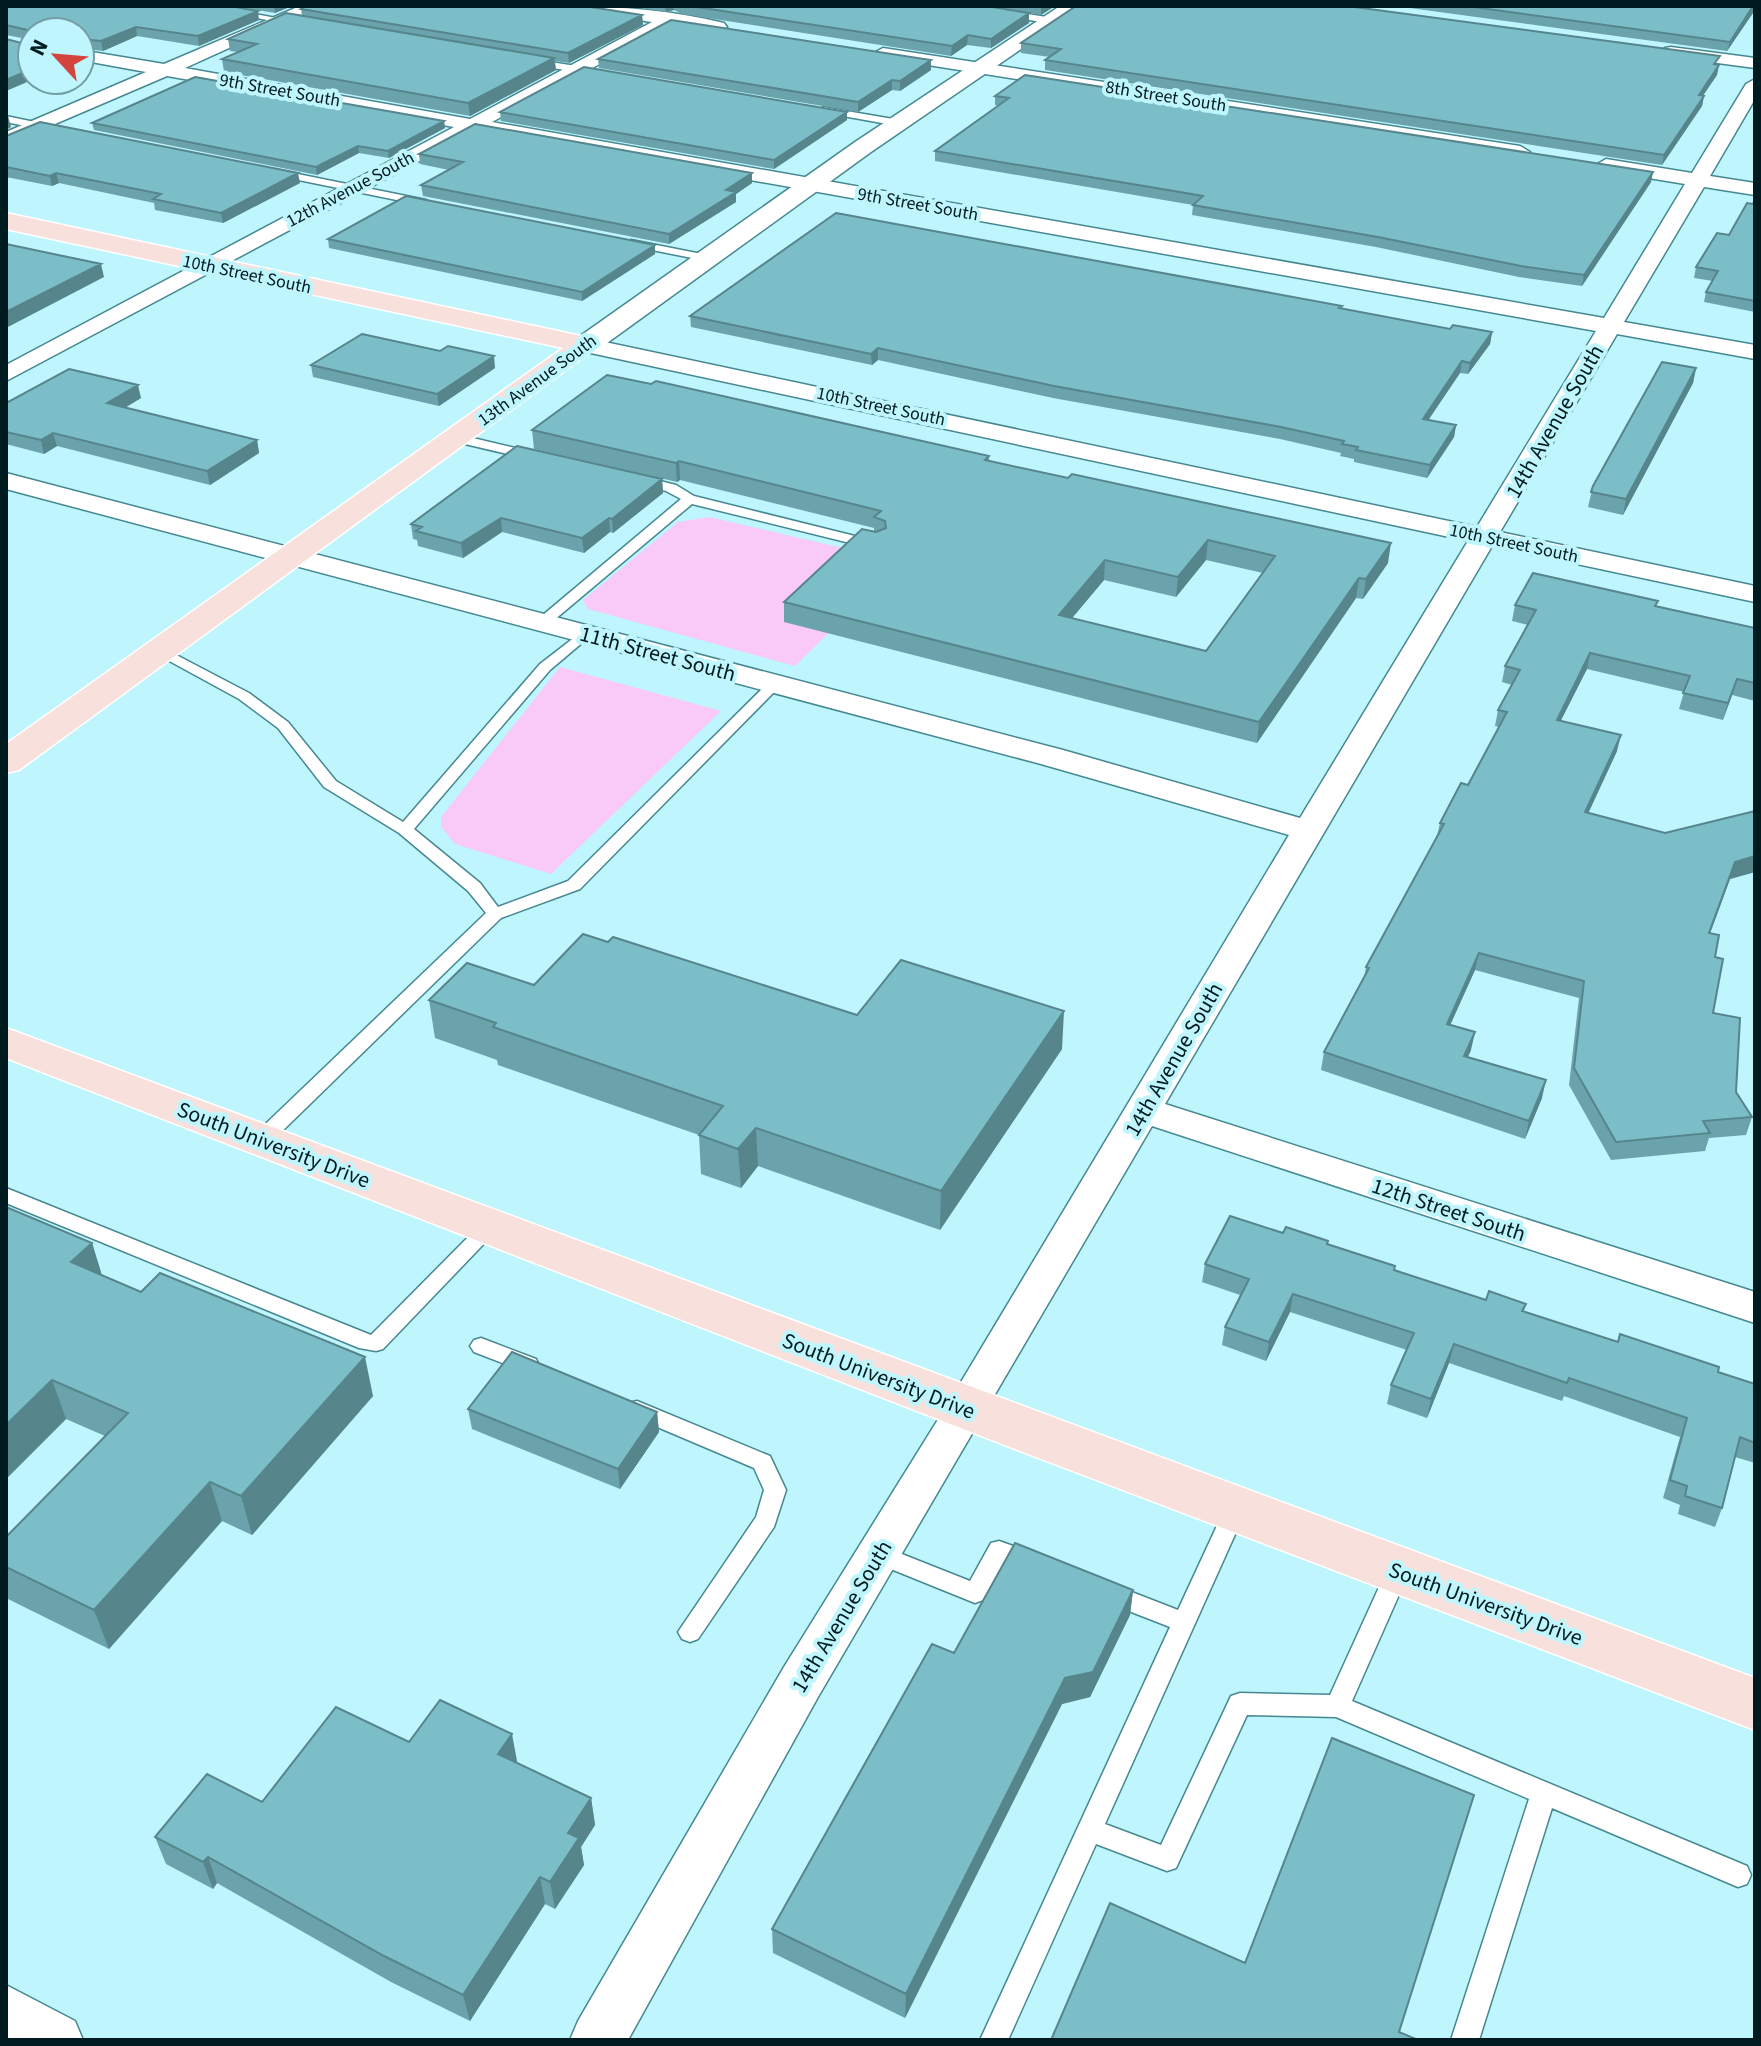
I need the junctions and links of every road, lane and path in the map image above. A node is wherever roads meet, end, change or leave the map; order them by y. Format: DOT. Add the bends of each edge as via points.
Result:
graph roads {
  1 [pos="199,6"];
  2 [pos="314,6"];
  3 [pos="577,6"];
  4 [pos="695,6"];
  5 [pos="1074,6"];
  6 [pos="997,12"];
  7 [pos="281,20"];
  8 [pos="669,20"];
  9 [pos="1053,21"];
  10 [pos="302,24"];
  11 [pos="741,31"];
  12 [pos="1645,48"];
  13 [pos="864,50"];
  14 [pos="96,58"];
  15 [pos="514,59"];
  16 [pos="1755,63"];
  17 [pos="983,68"];
  18 [pos="576,69"];
  19 [pos="165,70"];
  20 [pos="604,74"];
  21 [pos="1755,84"];
  22 [pos="813,109"];
  23 [pos="6,119"];
  24 [pos="899,123"];
  25 [pos="471,124"];
  26 [pos="38,125"];
  27 [pos="60,130"];
  28 [pos="6,139"];
  29 [pos="1544,155"];
  30 [pos="1590,163"];
  31 [pos="272,172"];
  32 [pos="1697,180"];
  33 [pos="811,184"];
  34 [pos="352,188"];
  35 [pos="1755,189"];
  36 [pos="443,206"];
  37 [pos="6,221"];
  38 [pos="613,240"];
  39 [pos="707,258"];
  40 [pos="208,266"];
  41 [pos="1609,327"];
  42 [pos="586,345"];
  43 [pos="1755,352"];
  44 [pos="6,374"];
  45 [pos="456,438"];
  46 [pos="541,458"];
  47 [pos="628,478"];
  48 [pos="6,481"];
  49 [pos="689,499"];
  50 [pos="1485,537"];
  51 [pos="877,545"];
  52 [pos="291,556"];
  53 [pos="1755,594"];
  54 [pos="542,623"];
  55 [pos="584,634"];
  56 [pos="158,651"];
  57 [pos="775,684"];
  58 [pos="6,762"];
  59 [pos="405,830"];
  60 [pos="1310,831"];
  61 [pos="495,914"];
  62 [pos="6,1041"];
  63 [pos="1143,1110"];
  64 [pos="262,1139"];
  65 [pos="6,1195"];
  66 [pos="490,1227"];
  67 [pos="1755,1308"];
  68 [pos="481,1346"];
  69 [pos="551,1374"];
  70 [pos="621,1402"];
  71 [pos="967,1409"];
  72 [pos="1235,1510"];
  73 [pos="879,1554"];
  74 [pos="1398,1570"];
  75 [pos="1055,1572"];
  76 [pos="1084,1583"];
  77 [pos="1182,1622"];
  78 [pos="690,1632"];
  79 [pos="1755,1704"];
  80 [pos="1337,1706"];
  81 [pos="1544,1792"];
  82 [pos="1089,1830"];
  83 [pos="1738,1875"];
  84 [pos="6,2012"];
  85 [pos="55,2040"];
  86 [pos="598,2040"];
  87 [pos="994,2040"];
  88 [pos="1465,2040"];
  1 -- 7 [label="lane"];
  2 -- 7 [label="street"];
  3 -- 8 [label="street"];
  4 -- 8 [label="street, 12th Avenue South"];
  5 -- 9 [label="street, 13th Avenue South"];
  6 -- 9 [label="lane"];
  7 -- 10 [label="lane"];
  7 -- 19 [label="street"];
  8 -- 11 [label="street"];
  8 -- 18 [label="street, 12th Avenue South"];
  9 -- 17 [label="street, 13th Avenue South"];
  12 -- 16 [label="street"];
  13 -- 17 [label="street, 8th Street South"];
  14 -- 19 [label="street, 9th Street South"];
  15 -- 18 [label="lane"];
  17 -- 24 [label="street, 13th Avenue South"];
  17 -- 29 [label="street, 8th Street South"];
  18 -- 20 [label="lane"];
  18 -- 25 [label="street, 12th Avenue South"];
  19 -- 25 [label="street, 9th Street South"];
  19 -- 26 [label="street"];
  21 -- 32 [label="street, 14th Avenue South"];
  22 -- 24 [label="lane"];
  23 -- 26 [label="lane"];
  24 -- 33 [label="street, 13th Avenue South"];
  25 -- 33 [label="street, 9th Street South"];
  25 -- 34 [label="street, 12th Avenue South"];
  26 -- 27 [label="lane"];
  26 -- 28 [label="street"];
  30 -- 32 [label="street"];
  31 -- 34 [label="lane"];
  32 -- 35 [label="street"];
  32 -- 41 [label="street, 14th Avenue South"];
  33 -- 39 [label="street, 13th Avenue South"];
  33 -- 41 [label="street, 9th Street South"];
  34 -- 36 [label="lane"];
  34 -- 40 [label="street, 12th Avenue South"];
  37 -- 40 [label="main road, 10th Street South"];
  38 -- 39 [label="lane"];
  39 -- 42 [label="street, 13th Avenue South"];
  40 -- 42 [label="main road, 10th Street South"];
  40 -- 44 [label="street, 12th Avenue South"];
  41 -- 43 [label="street, 9th Street South"];
  41 -- 50 [label="street, 14th Avenue South"];
  42 -- 45 [label="main road, 13th Avenue South"];
  42 -- 50 [label="street, 10th Street South"];
  45 -- 46 [label="lane"];
  45 -- 52 [label="main road, 13th Avenue South"];
  47 -- 49 [label="lane" via="671,488"];
  48 -- 52 [label="street, 11th Street South"];
  49 -- 51 [label="lane"];
  49 -- 54 [label="lane"];
  50 -- 53 [label="street, 10th Street South"];
  50 -- 60 [label="street, 14th Avenue South"];
  52 -- 54 [label="street, 11th Street South"];
  52 -- 56 [label="main road, 13th Avenue South"];
  54 -- 55 [label="street, 11th Street South"];
  55 -- 57 [label="street, 11th Street South"];
  55 -- 59 [label="lane" via="545,667"];
  56 -- 58 [label="main road, 13th Avenue South"];
  56 -- 59 [label="lane" via="244,696 283,725 330,784"];
  57 -- 60 [label="street, 11th Street South"];
  57 -- 61 [label="lane" via="574,885"];
  59 -- 61 [label="lane" via="474,887"];
  60 -- 63 [label="street, 14th Avenue South"];
  61 -- 64 [label="lane"];
  62 -- 64 [label="main road, South University Drive"];
  63 -- 67 [label="street, 12th Street South"];
  63 -- 71 [label="street, 14th Avenue South"];
  64 -- 66 [label="main road, South University Drive"];
  65 -- 66 [label="lane" via="376,1343"];
  66 -- 71 [label="main road, South University Drive"];
  68 -- 69 [label="lane"];
  70 -- 78 [label="lane" via="762,1462 775,1490 766,1520"];
  71 -- 72 [label="main road, South University Drive"];
  71 -- 73 [label="street, 14th Avenue South"];
  72 -- 74 [label="main road, South University Drive"];
  72 -- 77 [label="lane"];
  73 -- 75 [label="lane" via="975,1593 999,1550"];
  73 -- 86 [label="street, 14th Avenue South"];
  74 -- 79 [label="main road, South University Drive"];
  74 -- 80 [label="lane"];
  76 -- 77 [label="lane"];
  77 -- 82 [label="lane"];
  80 -- 81 [label="lane"];
  80 -- 82 [label="lane" via="1240,1704 1167,1859"];
  81 -- 83 [label="lane"];
  81 -- 88 [label="lane"];
  82 -- 87 [label="lane"];
  84 -- 85 [label="street"];
}
